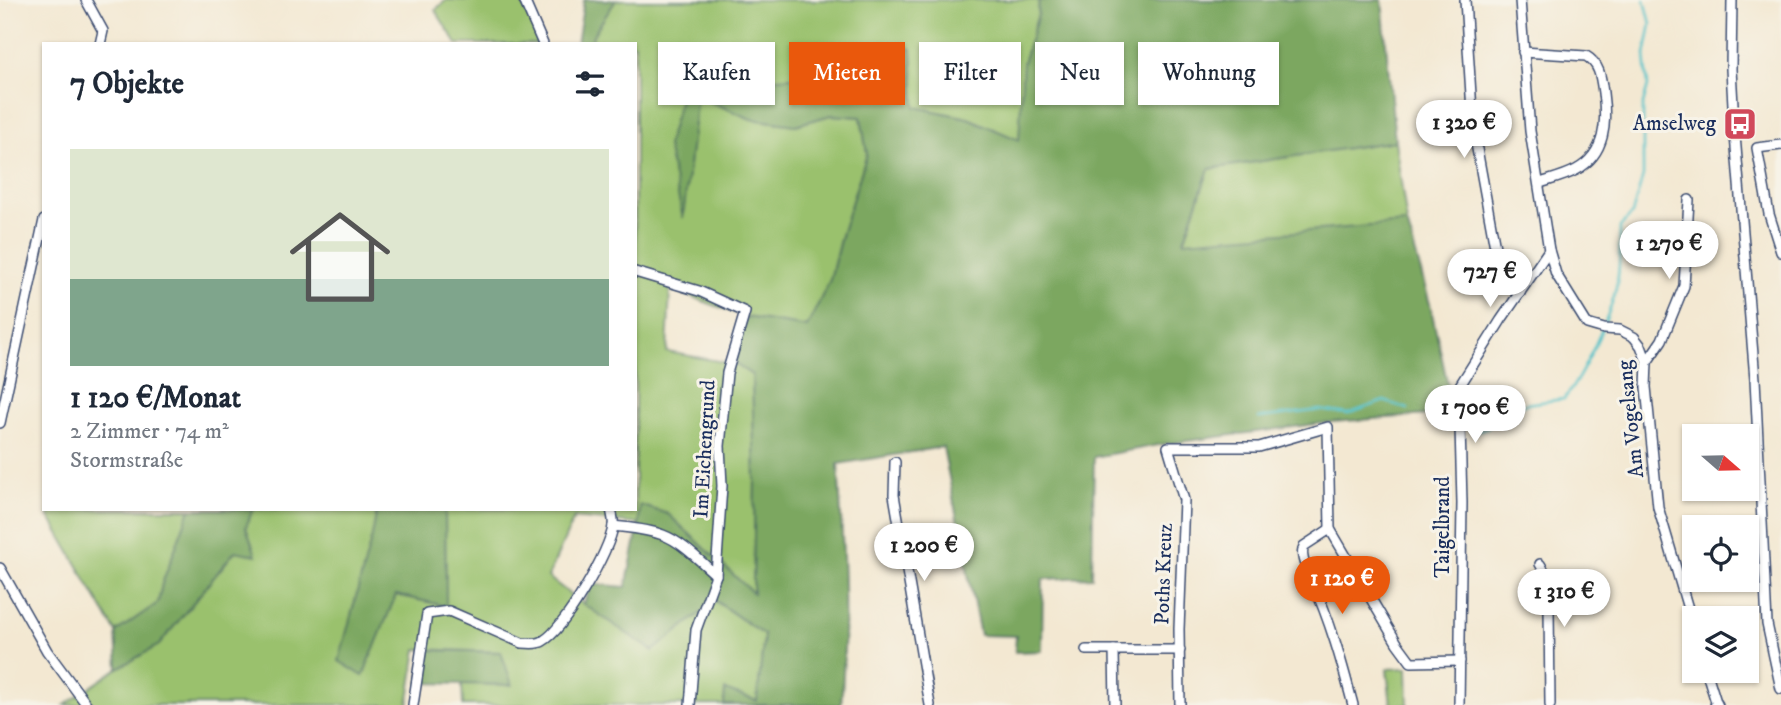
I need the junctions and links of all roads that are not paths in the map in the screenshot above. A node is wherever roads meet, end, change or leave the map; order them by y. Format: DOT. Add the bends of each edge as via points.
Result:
graph roads {
  1 [pos="86,0"];
  2 [pos="524,0"];
  3 [pos="1465,0"];
  4 [pos="1520,0"];
  5 [pos="1732,0"];
  6 [pos="100,42"];
  7 [pos="542,42"];
  8 [pos="1523,52"];
  9 [pos="1781,145"];
  10 [pos="1540,183"];
  11 [pos="1689,200"];
  12 [pos="42,229"];
  13 [pos="1549,250"];
  14 [pos="1781,252"];
  15 [pos="637,273"];
  16 [pos="1520,293"];
  17 [pos="1647,362"];
  18 [pos="0,423"];
  19 [pos="895,462"];
  20 [pos="611,511"];
  21 [pos="613,526"];
  22 [pos="1330,528"];
  23 [pos="1540,564"];
  24 [pos="0,568"];
  25 [pos="716,575"];
  26 [pos="1687,606"];
  27 [pos="1086,650"];
  28 [pos="1114,650"];
  29 [pos="1180,650"];
  30 [pos="1460,662"];
  31 [pos="1710,683"];
  32 [pos="1781,689"];
  33 [pos="87,705"];
  34 [pos="413,705"];
  35 [pos="690,705"];
  36 [pos="930,705"];
  37 [pos="1115,705"];
  38 [pos="1180,705"];
  39 [pos="1353,705"];
  40 [pos="1459,705"];
  41 [pos="1550,705"];
  42 [pos="1717,705"];
  1 -- 6 [label="street" via="103,31"];
  2 -- 7 [label="street"];
  3 -- 16 [label="street" via="1473,127 1494,244 1501,274 1507,285"];
  4 -- 8 [label="street, Am Vogelsang"];
  5 -- 32 [label="street" via="1734,123 1755,379 1767,624"];
  8 -- 10 [label="street, Am Vogelsang"];
  8 -- 10 [label="street" via="1594,60 1607,118 1605,136 1594,155 1578,170"];
  9 -- 14 [label="street" via="1757,148"];
  10 -- 13 [label="street, Am Vogelsang"];
  11 -- 17 [label="street" via="1684,286"];
  12 -- 18 [label="street"];
  13 -- 16 [label="street, Taigelbrand"];
  13 -- 17 [label="street, Am Vogelsang" via="1556,274 1587,324 1634,337"];
  15 -- 25 [label="street, Im Eichengrund" via="699,291 745,312 726,385"];
  16 -- 30 [label="street, Taigelbrand" via="1459,387"];
  17 -- 26 [label="street, Am Vogelsang" via="1658,508"];
  19 -- 36 [label="street" via="894,495"];
  20 -- 21 [label="street"];
  21 -- 25 [label="street" via="666,536"];
  21 -- 34 [label="street" via="578,601 544,641 522,643 449,611 427,614"];
  22 -- 29 [label="street, Poths Kreuz" via="1328,427 1259,447 1168,447 1184,500"];
  22 -- 30 [label="street" via="1411,662"];
  22 -- 39 [label="street" via="1301,550"];
  23 -- 41 [label="street" via="1549,606"];
  24 -- 33 [label="street" via="47,651"];
  25 -- 35 [label="street, Im Eichengrund" via="696,630"];
  27 -- 28 [label="street"];
  28 -- 29 [label="street"];
  28 -- 37 [label="street"];
  29 -- 38 [label="street, Poths Kreuz"];
  30 -- 40 [label="street, Taigelbrand"];
  31 -- 42 [label="street"];
}
